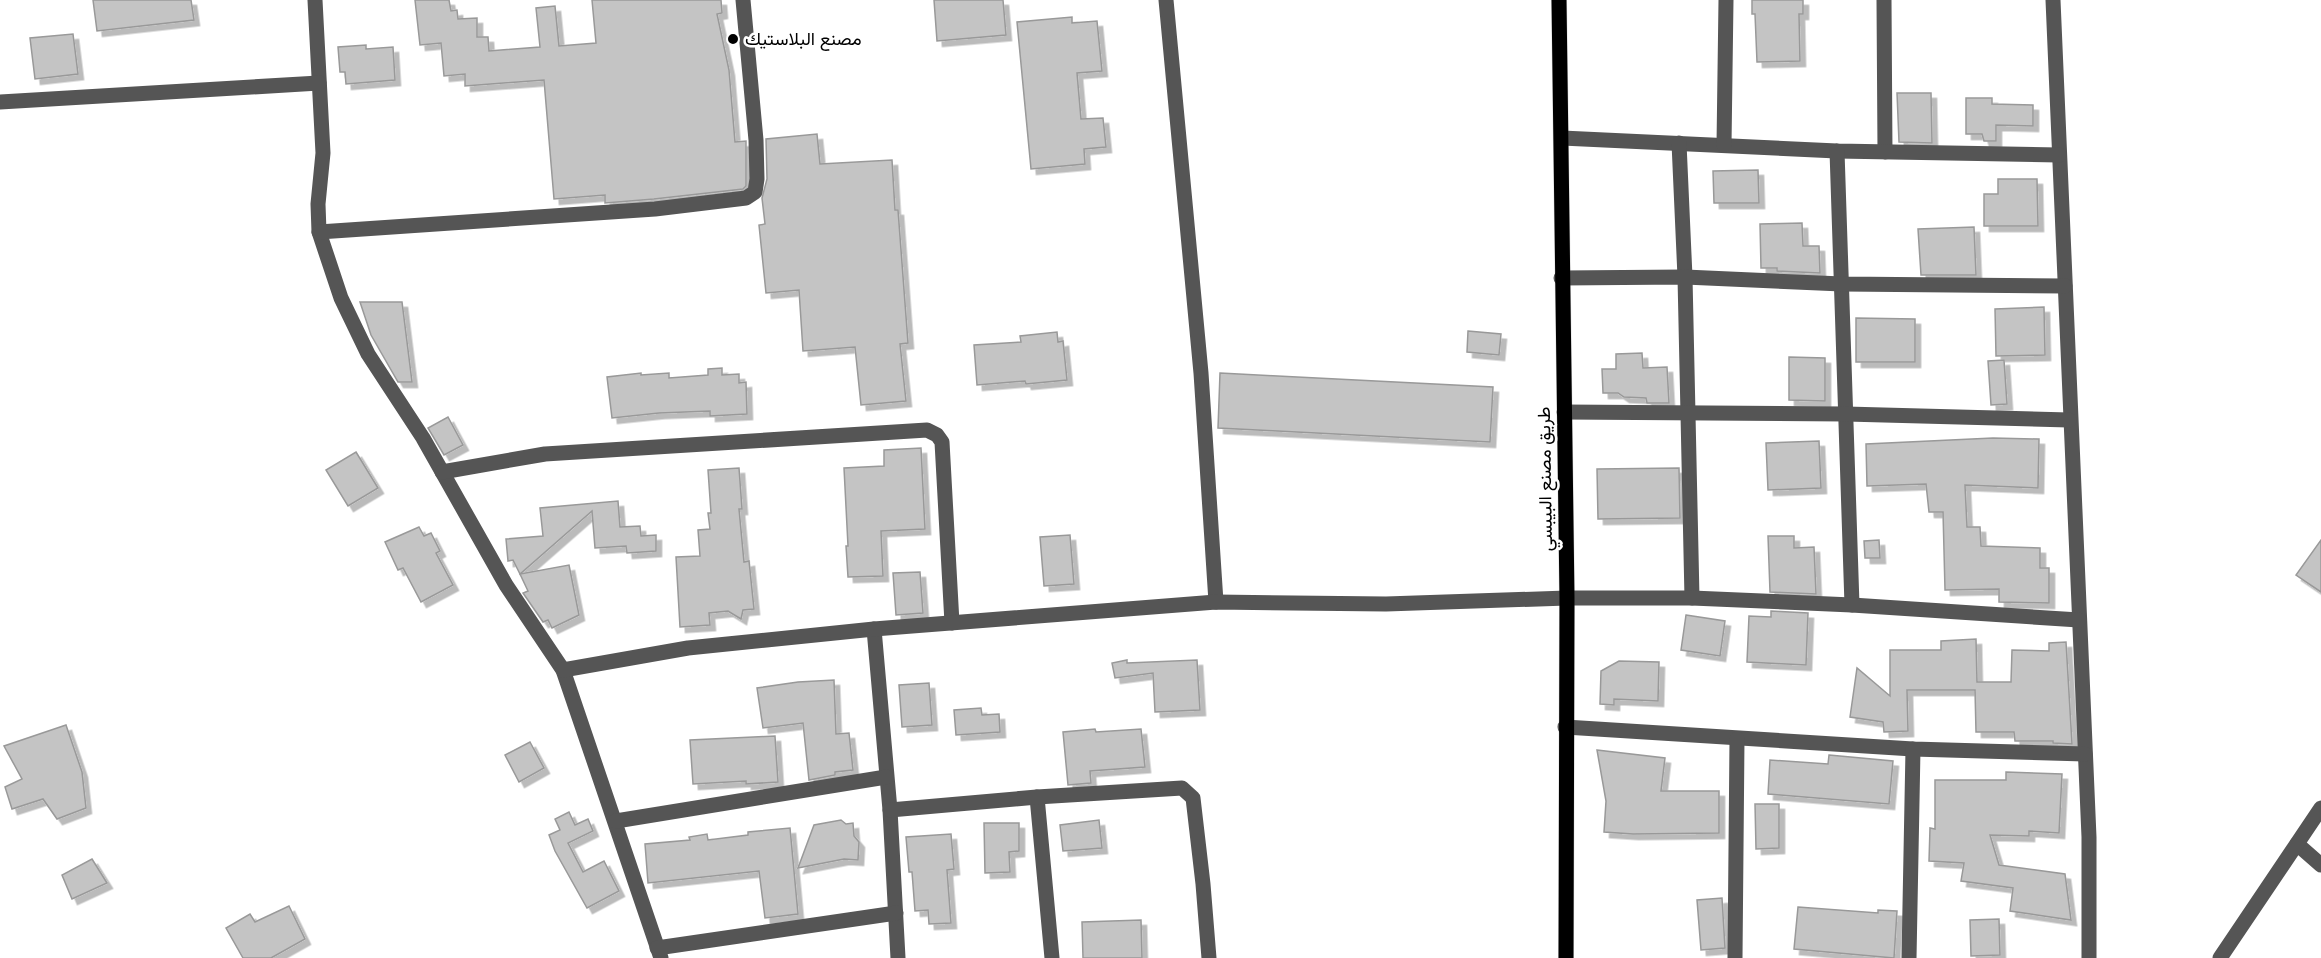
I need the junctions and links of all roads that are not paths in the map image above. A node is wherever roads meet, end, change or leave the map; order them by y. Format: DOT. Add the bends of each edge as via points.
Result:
graph roads {
  1 [pos="315,0"];
  2 [pos="743,0"];
  3 [pos="1166,0"];
  4 [pos="1559,0"];
  5 [pos="1726,0"];
  6 [pos="1884,0"];
  7 [pos="2053,0"];
  8 [pos="319,83"];
  9 [pos="0,102"];
  10 [pos="1562,138"];
  11 [pos="1679,142"];
  12 [pos="1724,145"];
  13 [pos="1837,152"];
  14 [pos="1885,152"];
  15 [pos="2059,155"];
  16 [pos="319,232"];
  17 [pos="1685,277"];
  18 [pos="1561,278"];
  19 [pos="1842,284"];
  20 [pos="2065,286"];
  21 [pos="1564,412"];
  22 [pos="1689,412"];
  23 [pos="1846,414"];
  24 [pos="2069,420"];
  25 [pos="442,472"];
  26 [pos="1567,598"];
  27 [pos="1692,598"];
  28 [pos="1216,602"];
  29 [pos="1852,605"];
  30 [pos="2079,620"];
  31 [pos="952,623"];
  32 [pos="874,629"];
  33 [pos="563,670"];
  34 [pos="1565,727"];
  35 [pos="1737,739"];
  36 [pos="1913,749"];
  37 [pos="2085,753"];
  38 [pos="886,777"];
  39 [pos="1037,797"];
  40 [pos="2321,808"];
  41 [pos="890,810"];
  42 [pos="616,821"];
  43 [pos="2297,844"];
  44 [pos="2321,865"];
  45 [pos="897,914"];
  46 [pos="659,953"];
  47 [pos="898,958"];
  48 [pos="1052,958"];
  49 [pos="1209,958"];
  50 [pos="1566,958"];
  51 [pos="1735,958"];
  52 [pos="1909,958"];
  53 [pos="2089,958"];
  54 [pos="2220,958"];
  1 -- 8 [label="street"];
  2 -- 16 [label="street" via="756,150 755,192 746,198 655,209"];
  3 -- 28 [label="street" via="1201,373"];
  4 -- 10 [label="main road, طريق مصنع البيبسي"];
  5 -- 12 [label="street"];
  6 -- 14 [label="street"];
  7 -- 15 [label="street"];
  8 -- 9 [label="street"];
  8 -- 16 [label="street" via="323,153"];
  10 -- 11 [label="street"];
  10 -- 18 [label="main road, طريق مصنع البيبسي"];
  11 -- 12 [label="street"];
  11 -- 17 [label="street"];
  12 -- 13 [label="street"];
  13 -- 14 [label="street"];
  13 -- 19 [label="street"];
  14 -- 15 [label="street"];
  15 -- 20 [label="street"];
  16 -- 25 [label="street" via="341,298 368,354"];
  17 -- 18 [label="street"];
  17 -- 19 [label="street"];
  17 -- 22 [label="street"];
  18 -- 21 [label="main road, طريق مصنع البيبسي"];
  19 -- 20 [label="street"];
  19 -- 23 [label="street"];
  20 -- 24 [label="street"];
  21 -- 22 [label="street"];
  21 -- 26 [label="main road, طريق مصنع البيبسي"];
  22 -- 23 [label="street"];
  22 -- 27 [label="street"];
  23 -- 24 [label="street"];
  23 -- 29 [label="street"];
  24 -- 30 [label="street"];
  25 -- 31 [label="street" via="544,454 927,430 942,442"];
  25 -- 33 [label="street" via="506,585"];
  26 -- 27 [label="street"];
  26 -- 28 [label="street" via="1386,604"];
  26 -- 34 [label="main road, طريق مصنع البيبسي"];
  27 -- 29 [label="street"];
  28 -- 31 [label="street"];
  29 -- 30 [label="street"];
  30 -- 37 [label="street"];
  31 -- 32 [label="street"];
  32 -- 33 [label="street" via="688,648"];
  32 -- 38 [label="street"];
  33 -- 42 [label="street"];
  34 -- 35 [label="street"];
  34 -- 50 [label="main road, طريق مصنع البيبسي"];
  35 -- 36 [label="street"];
  35 -- 51 [label="street"];
  36 -- 37 [label="street"];
  36 -- 52 [label="street"];
  37 -- 53 [label="street"];
  38 -- 41 [label="street"];
  38 -- 42 [label="street"];
  39 -- 41 [label="street"];
  39 -- 48 [label="street"];
  39 -- 49 [label="street" via="1182,788 1189,792 1193,798"];
  40 -- 43 [label="street"];
  41 -- 45 [label="street"];
  42 -- 46 [label="street"];
  43 -- 44 [label="street"];
  43 -- 54 [label="street"];
  45 -- 46 [label="street"];
  45 -- 47 [label="street"];
}
